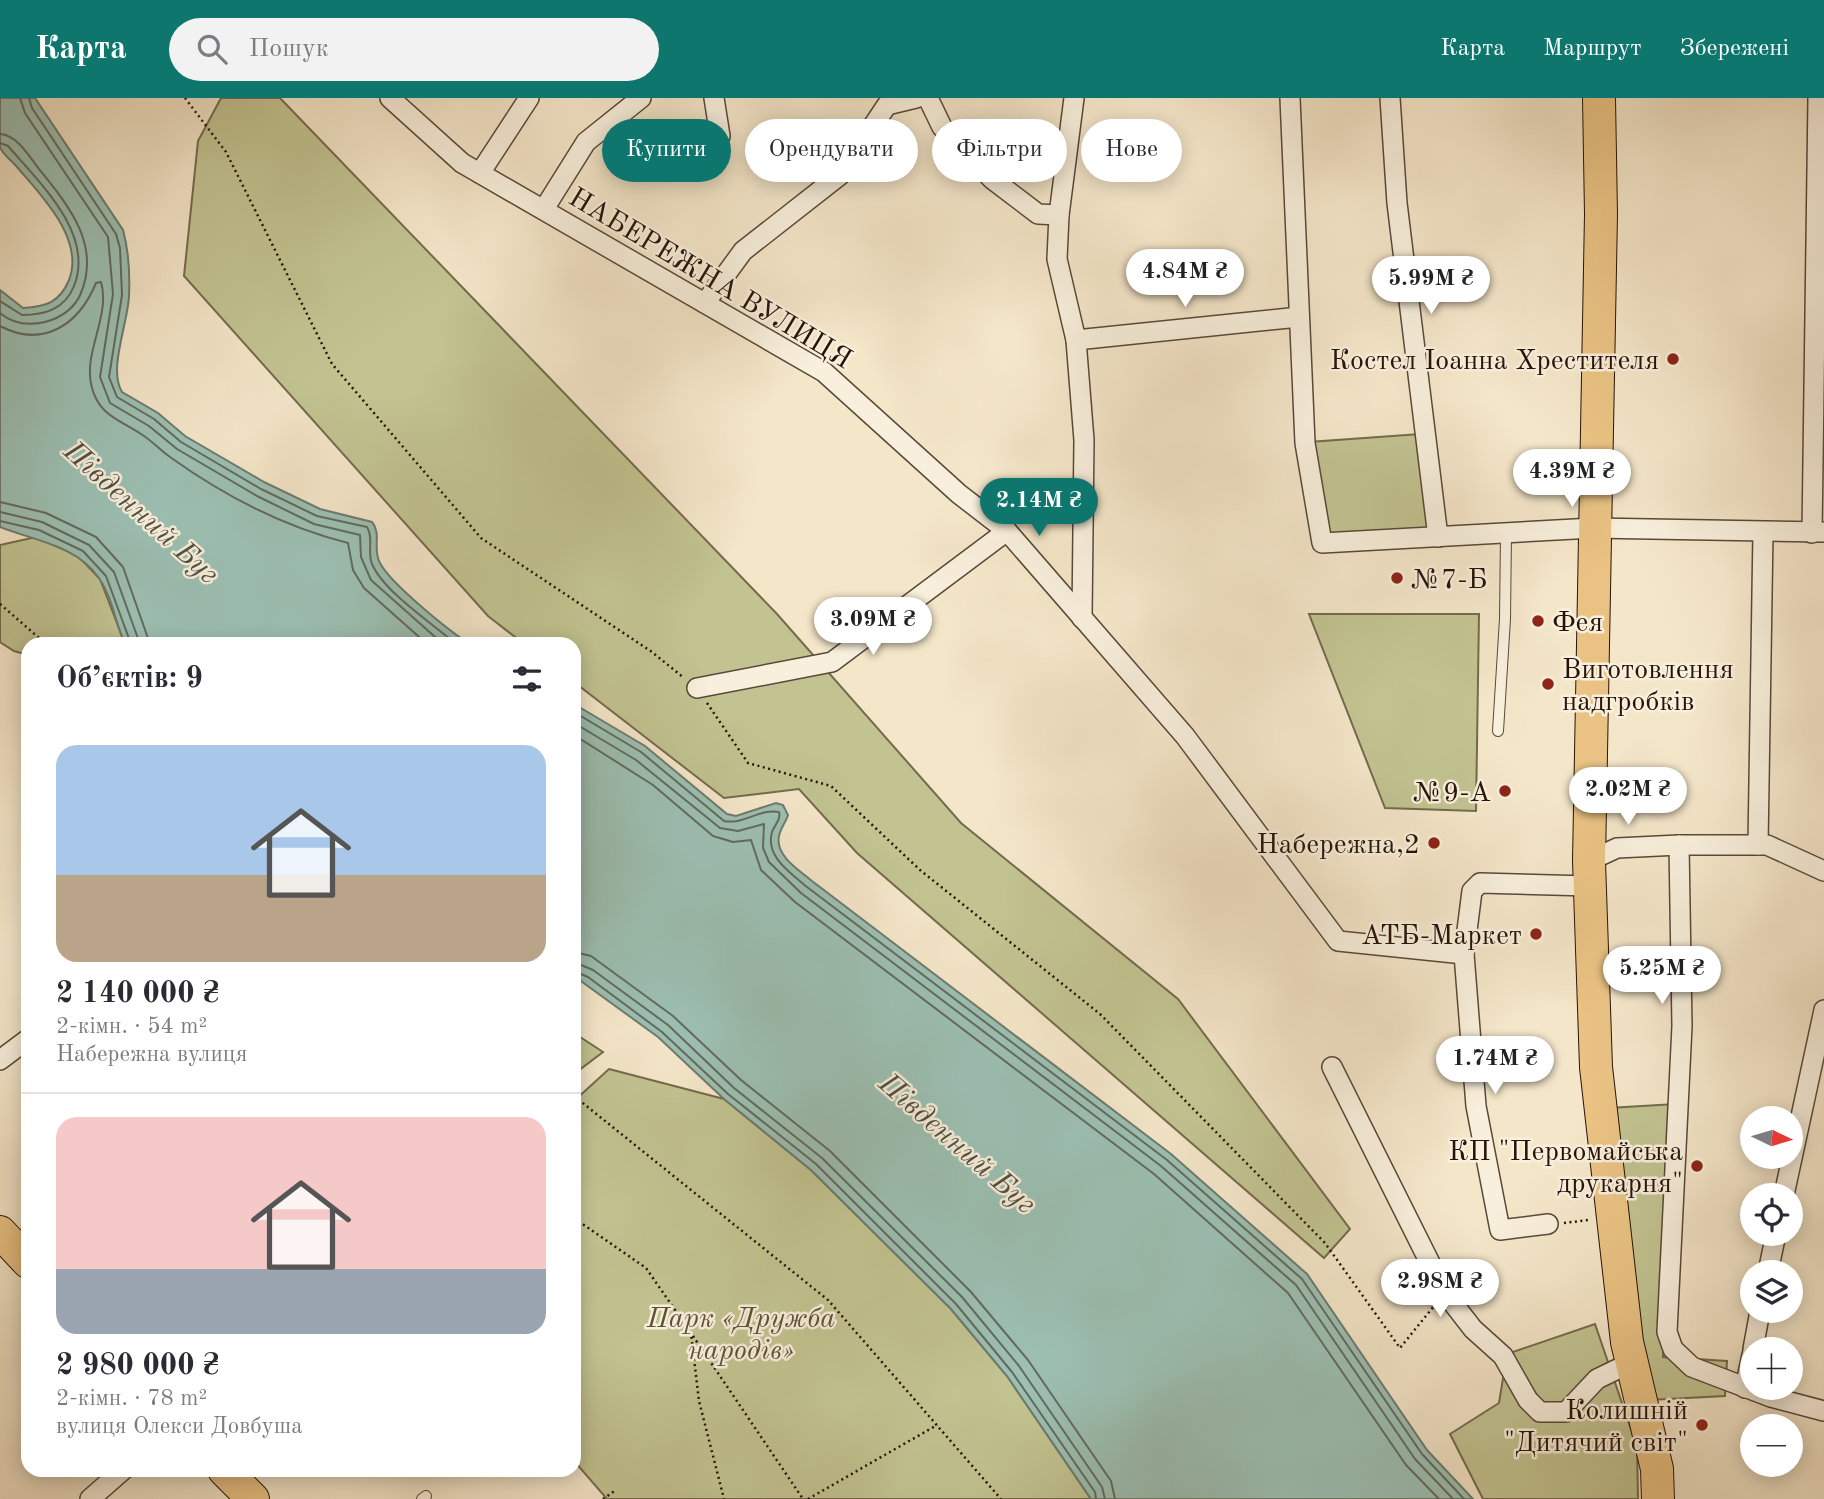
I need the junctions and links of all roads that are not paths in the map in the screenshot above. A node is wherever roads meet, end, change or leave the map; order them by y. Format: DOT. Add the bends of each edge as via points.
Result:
graph roads {
  1 [pos="390,98"];
  2 [pos="529,98"];
  3 [pos="641,98"];
  4 [pos="714,98"];
  5 [pos="916,98"];
  6 [pos="928,98"];
  7 [pos="1074,98"];
  8 [pos="1290,98"];
  9 [pos="1390,98"];
  10 [pos="1599,98"];
  11 [pos="1818,98"];
  12 [pos="717,119"];
  13 [pos="480,173"];
  14 [pos="544,209"];
  15 [pos="1059,215"];
  16 [pos="705,303"];
  17 [pos="1299,317"];
  18 [pos="1076,340"];
  19 [pos="1593,528"];
  20 [pos="1007,531"];
  21 [pos="1763,532"];
  22 [pos="1506,533"];
  23 [pos="1818,533"];
  24 [pos="1438,537"];
  25 [pos="1082,618"];
  26 [pos="697,688"];
  27 [pos="1498,731"];
  28 [pos="1679,845"];
  29 [pos="1758,845"];
  30 [pos="1824,870"];
  31 [pos="1589,873"];
  32 [pos="1464,954"];
  33 [pos="1824,1010"];
  34 [pos="21,1044"];
  35 [pos="0,1060"];
  36 [pos="1332,1067"];
  37 [pos="1787,1183"];
  38 [pos="1548,1224"];
  39 [pos="0,1232"];
  40 [pos="21,1254"];
  41 [pos="1632,1362"];
  42 [pos="1740,1386"];
  43 [pos="1786,1400"];
  44 [pos="1824,1411"];
  45 [pos="115,1477"];
  46 [pos="231,1477"];
  47 [pos="1658,1484"];
  48 [pos="90,1499"];
  49 [pos="253,1499"];
  50 [pos="1674,1499"];
  1 -- 13 [label="street, НАБЕРЕЖНА ВУЛИЦЯ" via="462,163"];
  2 -- 13 [label="street"];
  3 -- 14 [label="street" via="586,142"];
  4 -- 12 [label="street"];
  5 -- 16 [label="street" via="887,105 840,175 743,251"];
  6 -- 15 [label="street" via="942,127 992,179 1038,214"];
  7 -- 15 [label="street"];
  8 -- 17 [label="street"];
  9 -- 24 [label="street" via="1397,203"];
  10 -- 19 [label="main road" via="1601,214"];
  11 -- 23 [label="street"];
  13 -- 14 [label="street, НАБЕРЕЖНА ВУЛИЦЯ"];
  14 -- 16 [label="street, НАБЕРЕЖНА ВУЛИЦЯ"];
  15 -- 18 [label="street" via="1058,258"];
  16 -- 20 [label="street, НАБЕРЕЖНА ВУЛИЦЯ" via="824,372 959,494"];
  17 -- 18 [label="street"];
  17 -- 24 [label="street" via="1305,443 1322,543"];
  18 -- 25 [label="street" via="1084,440"];
  19 -- 21 [label="street"];
  19 -- 22 [label="street"];
  19 -- 31 [label="main road"];
  20 -- 25 [label="street, НАБЕРЕЖНА ВУЛИЦЯ"];
  20 -- 26 [label="street" via="832,662"];
  21 -- 23 [label="street"];
  21 -- 29 [label="street"];
  22 -- 24 [label="street"];
  22 -- 27 [label="lane"];
  25 -- 32 [label="street, НАБЕРЕЖНА ВУЛИЦЯ" via="1185,736 1338,941"];
  28 -- 29 [label="street"];
  28 -- 31 [label="street" via="1616,848"];
  28 -- 42 [label="street" via="1682,1026 1667,1332 1674,1349 1692,1367"];
  29 -- 30 [label="street"];
  31 -- 32 [label="street" via="1480,883 1472,891"];
  31 -- 41 [label="main road" via="1596,1068"];
  32 -- 38 [label="street" via="1476,1106 1500,1230"];
  33 -- 37 [label="street"];
  34 -- 35 [label="street"];
  36 -- 41 [label="street" via="1445,1293 1473,1329 1503,1356 1528,1401 1540,1412 1566,1412 1597,1379"];
  39 -- 40 [label="main road"];
  41 -- 47 [label="main road"];
  43 -- 44 [label="street"];
  45 -- 48 [label="street"];
  46 -- 49 [label="main road"];
  47 -- 50 [label="main road"];
}
